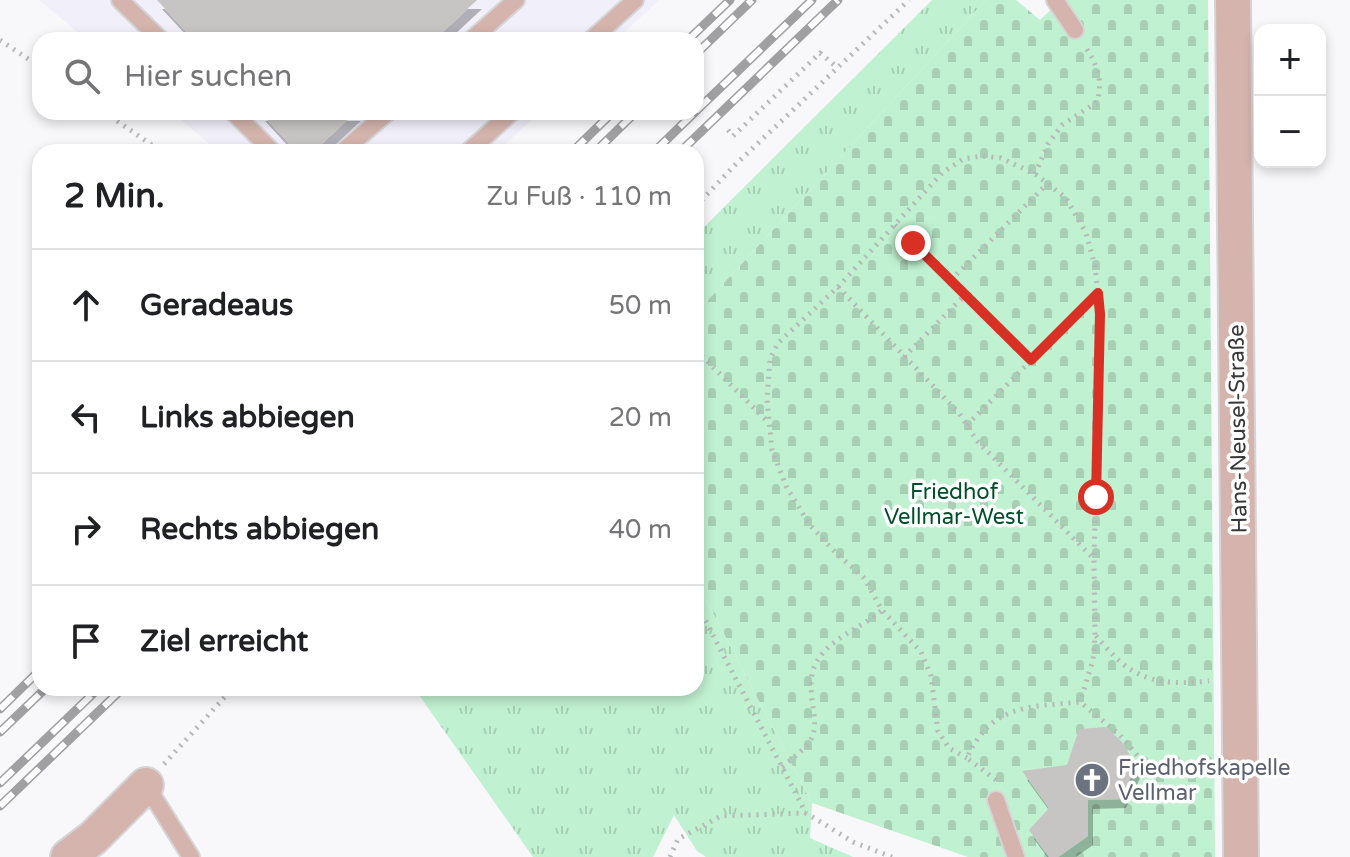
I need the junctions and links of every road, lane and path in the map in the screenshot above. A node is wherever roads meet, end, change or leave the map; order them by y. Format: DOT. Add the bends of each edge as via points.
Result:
graph roads {
  1 [pos="120,0"];
  2 [pos="516,0"];
  3 [pos="635,0"];
  4 [pos="909,0"];
  5 [pos="1055,0"];
  6 [pos="1233,0"];
  7 [pos="1075,30"];
  8 [pos="153,32"];
  9 [pos="480,32"];
  10 [pos="600,32"];
  11 [pos="0,40"];
  12 [pos="32,62"];
  13 [pos="838,68"];
  14 [pos="116,120"];
  15 [pos="241,120"];
  16 [pos="379,120"];
  17 [pos="503,120"];
  18 [pos="728,130"];
  19 [pos="150,144"];
  20 [pos="265,144"];
  21 [pos="351,144"];
  22 [pos="477,144"];
  23 [pos="1035,174"];
  24 [pos="1047,184"];
  25 [pos="704,198"];
  26 [pos="895,225"];
  27 [pos="951,280"];
  28 [pos="838,287"];
  29 [pos="1098,293"];
  30 [pos="965,295"];
  31 [pos="904,357"];
  32 [pos="704,358"];
  33 [pos="1031,360"];
  34 [pos="768,422"];
  35 [pos="967,425"];
  36 [pos="1094,558"];
  37 [pos="882,610"];
  38 [pos="704,619"];
  39 [pos="1095,635"];
  40 [pos="1239,679"];
  41 [pos="225,696"];
  42 [pos="1080,702"];
  43 [pos="967,758"];
  44 [pos="1142,761"];
  45 [pos="782,767"];
  46 [pos="146,785"];
  47 [pos="996,800"];
  48 [pos="806,813"];
  49 [pos="68,857"];
  50 [pos="191,857"];
  51 [pos="670,857"];
  52 [pos="892,857"];
  53 [pos="1016,857"];
  54 [pos="1241,857"];
  1 -- 8 [label="lane"];
  2 -- 9 [label="lane"];
  3 -- 10 [label="lane"];
  4 -- 13 [label="path"];
  5 -- 7 [label="lane"];
  6 -- 40 [label="street, Hans-Neusel-Straße"];
  7 -- 23 [label="path" via="1094,60 1101,89 1097,102 1062,125"];
  11 -- 12 [label="path"];
  13 -- 18 [label="path" via="820,53 733,136"];
  13 -- 25 [label="path"];
  14 -- 19 [label="path"];
  15 -- 20 [label="lane"];
  16 -- 21 [label="lane"];
  17 -- 22 [label="lane"];
  23 -- 24 [label="path"];
  23 -- 26 [label="path" via="1001,158 963,159 942,173"];
  24 -- 27 [label="path"];
  24 -- 29 [label="path" via="1066,198 1086,233"];
  26 -- 27 [label="path"];
  26 -- 28 [label="path"];
  27 -- 30 [label="path"];
  28 -- 31 [label="path"];
  28 -- 34 [label="path" via="778,343 767,379"];
  29 -- 33 [label="path"];
  29 -- 36 [label="path"];
  30 -- 31 [label="path"];
  30 -- 33 [label="path"];
  31 -- 35 [label="path"];
  32 -- 34 [label="path"];
  33 -- 35 [label="path"];
  34 -- 37 [label="path" via="786,486 809,524 864,578"];
  35 -- 36 [label="path"];
  36 -- 39 [label="path"];
  37 -- 43 [label="path" via="921,652 931,676 938,731 949,748"];
  37 -- 45 [label="path" via="821,655 810,686 813,736"];
  38 -- 45 [label="path"];
  39 -- 40 [label="path" via="1123,664 1146,678 1176,684"];
  39 -- 42 [label="path"];
  40 -- 54 [label="street, Hans-Neusel-Straße"];
  41 -- 46 [label="path"];
  42 -- 43 [label="path" via="1023,708 993,720"];
  42 -- 44 [label="path"];
  43 -- 47 [label="path" via="997,781"];
  45 -- 48 [label="path"];
  46 -- 49 [label="street"];
  46 -- 50 [label="lane"];
  47 -- 53 [label="lane"];
  48 -- 51 [label="path" via="721,816 678,839"];
  48 -- 52 [label="path" via="853,842"];
}
